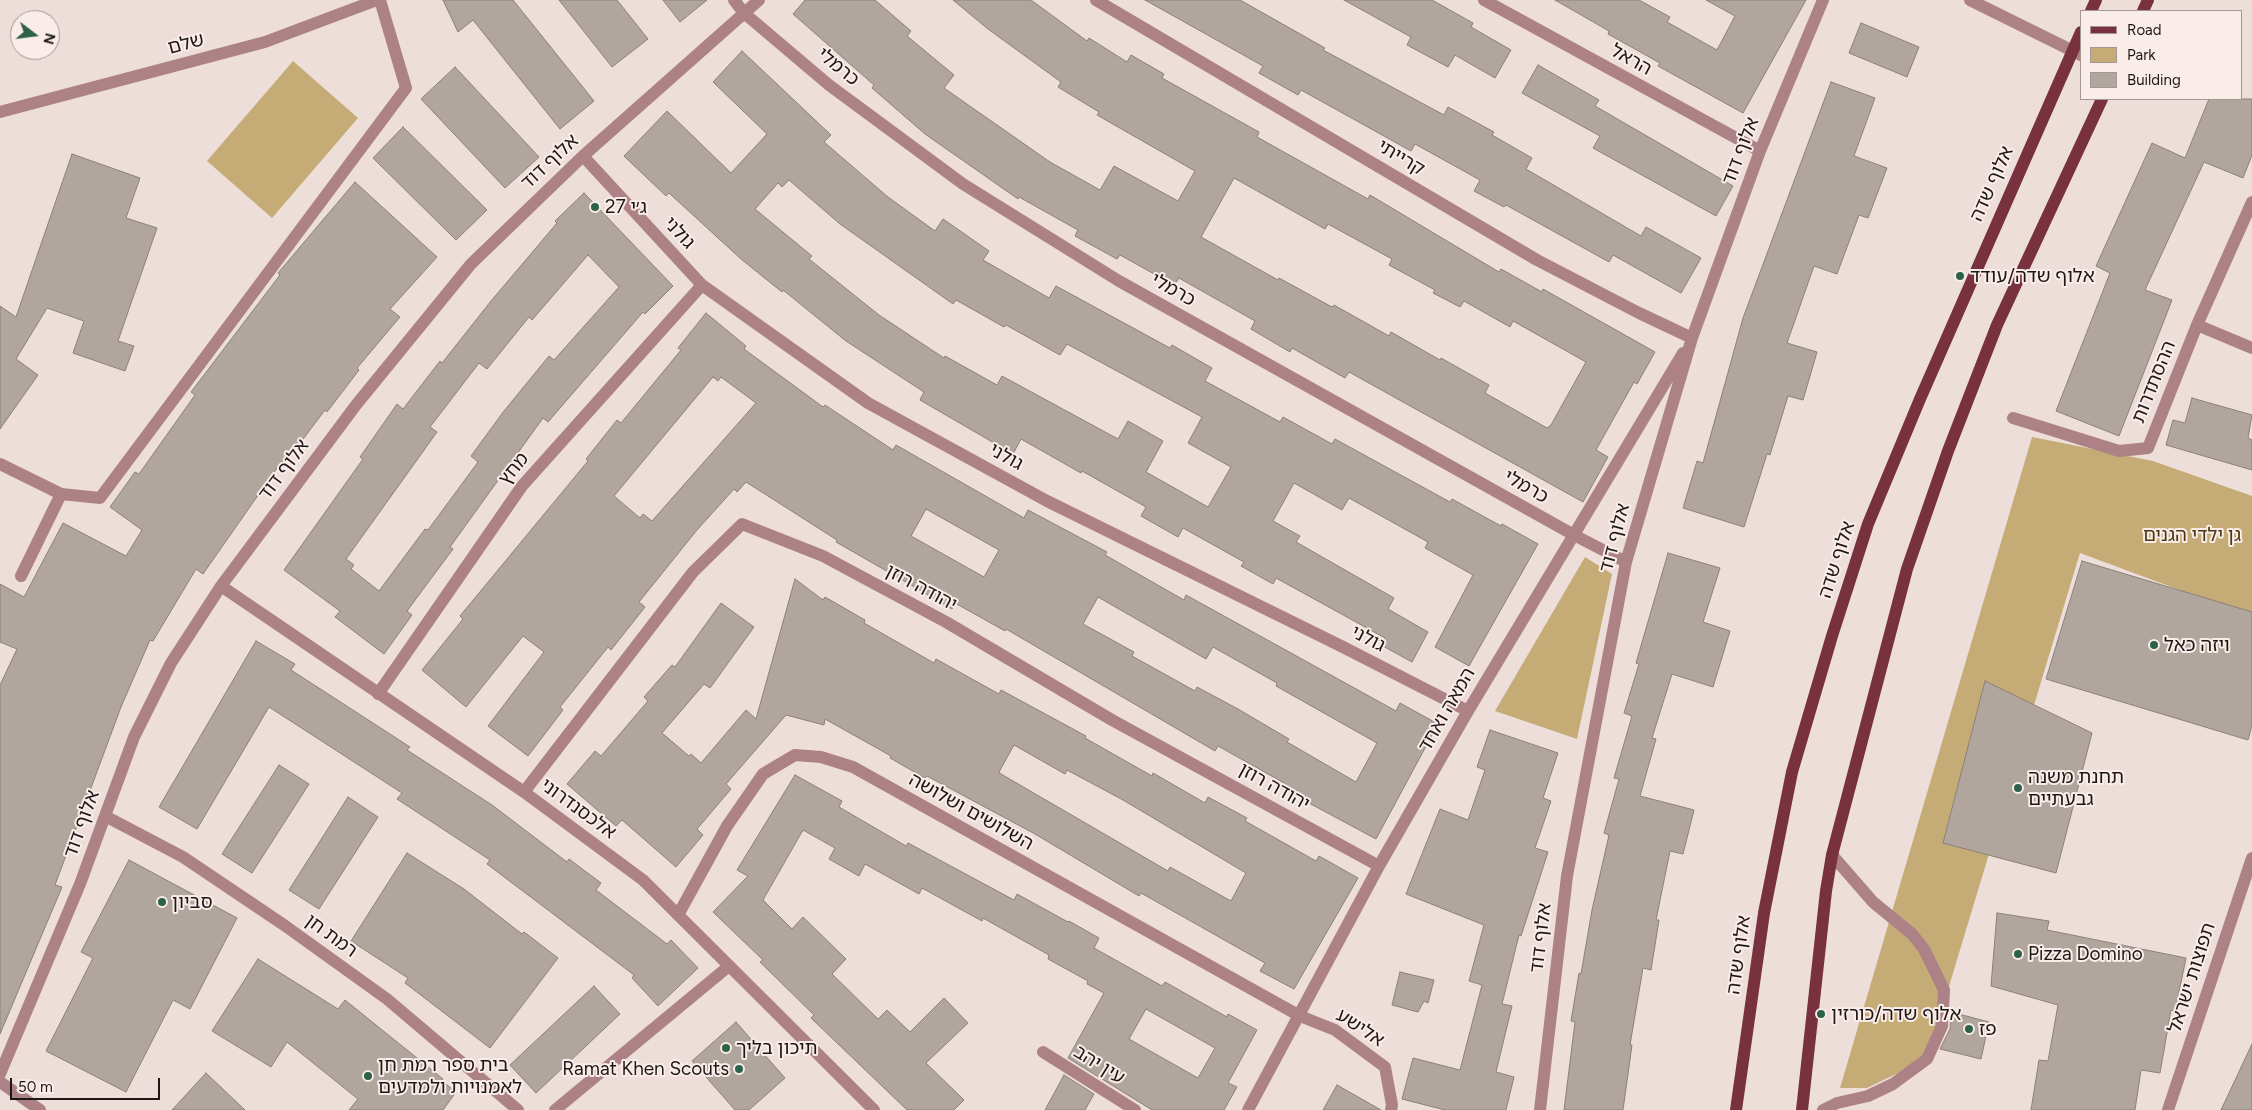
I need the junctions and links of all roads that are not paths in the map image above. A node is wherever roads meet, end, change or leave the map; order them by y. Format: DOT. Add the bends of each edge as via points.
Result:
graph roads {
  1 [pos="379,0"];
  2 [pos="734,0"];
  3 [pos="759,0"];
  4 [pos="1096,0"];
  5 [pos="1484,0"];
  6 [pos="1824,0"];
  7 [pos="1970,0"];
  8 [pos="744,13"];
  9 [pos="2080,36"];
  10 [pos="2076,53"];
  11 [pos="2102,100"];
  12 [pos="0,112"];
  13 [pos="1760,151"];
  14 [pos="583,156"];
  15 [pos="2252,202"];
  16 [pos="702,285"];
  17 [pos="2197,325"];
  18 [pos="1692,338"];
  19 [pos="2252,348"];
  20 [pos="2013,418"];
  21 [pos="0,464"];
  22 [pos="61,494"];
  23 [pos="1574,535"];
  24 [pos="1626,562"];
  25 [pos="21,576"];
  26 [pos="221,586"];
  27 [pos="378,694"];
  28 [pos="1468,711"];
  29 [pos="524,792"];
  30 [pos="105,816"];
  31 [pos="1832,854"];
  32 [pos="2252,858"];
  33 [pos="1379,866"];
  34 [pos="678,915"];
  35 [pos="728,966"];
  36 [pos="1300,1016"];
  37 [pos="1043,1052"];
  38 [pos="0,1074"];
  39 [pos="0,1082"];
  40 [pos="40,1110"];
  41 [pos="518,1110"];
  42 [pos="555,1110"];
  43 [pos="874,1110"];
  44 [pos="1135,1110"];
  45 [pos="1248,1110"];
  46 [pos="1391,1110"];
  47 [pos="1540,1110"];
  48 [pos="1736,1110"];
  49 [pos="1802,1110"];
  50 [pos="1823,1110"];
  51 [pos="2168,1110"];
  1 -- 12 [label="street, שלם" via="265,42"];
  1 -- 22 [label="street" via="406,88 100,498"];
  2 -- 8 [label="street, כרמלי"];
  3 -- 8 [label="street, אלוף דוד"];
  4 -- 18 [label="street, קרייתי" via="1537,260"];
  5 -- 13 [label="street, הראל"];
  6 -- 13 [label="street, אלוף דוד"];
  7 -- 10 [label="street"];
  8 -- 14 [label="street, אלוף דוד"];
  8 -- 23 [label="street, כרמלי" via="829,85 971,189 1119,281"];
  9 -- 10 [label="main road, אלוף שדה"];
  10 -- 48 [label="main road, אלוף שדה" via="1986,243 1868,524 1792,772 1764,913"];
  11 -- 31 [label="main road" via="1997,325 1948,451 1907,569"];
  13 -- 18 [label="street, אלוף דוד"];
  14 -- 16 [label="street, גולני"];
  14 -- 26 [label="street, אלוף דוד" via="471,264 356,405"];
  15 -- 17 [label="street, ההסתדרות"];
  16 -- 27 [label="street, מחץ" via="522,486"];
  16 -- 28 [label="street, גולני" via="868,403 1047,501"];
  17 -- 19 [label="street"];
  17 -- 20 [label="street, ההסתדרות" via="2148,448 2119,451"];
  18 -- 23 [label="street, המאה ואחד"];
  18 -- 24 [label="street, אלוף דוד"];
  21 -- 22 [label="street"];
  22 -- 25 [label="street"];
  23 -- 24 [label="street, כרמלי"];
  23 -- 28 [label="street, המאה ואחד"];
  24 -- 47 [label="street, אלוף דוד" via="1567,876"];
  26 -- 27 [label="street, אלכסנדרוני"];
  26 -- 30 [label="street, אלוף דוד" via="171,663 134,737"];
  27 -- 29 [label="street, אלכסנדרוני"];
  28 -- 33 [label="street, המאה ואחד"];
  29 -- 33 [label="street, יהודה רוזן" via="693,572 742,524 823,556 946,622 1112,720"];
  29 -- 34 [label="street, אלכסנדרוני" via="643,880"];
  30 -- 38 [label="street, אלוף דוד"];
  30 -- 41 [label="street, רמת חן" via="183,857 284,925 386,999"];
  31 -- 49 [label="main road"];
  31 -- 50 [label="street" via="1873,902 1912,934 1924,949 1944,990 1942,1026 1927,1059 1893,1084 1868,1096 1837,1103"];
  32 -- 51 [label="street, תפוצות ישראל"];
  33 -- 36 [label="street, המאה ואחד"];
  34 -- 35 [label="street, אלכסנדרוני"];
  34 -- 36 [label="street, השלושים ושלושה" via="728,826 763,774 795,755 821,757 853,767"];
  35 -- 42 [label="street"];
  35 -- 43 [label="street, אלכסנדרוני"];
  36 -- 45 [label="street, המאה ואחד"];
  36 -- 46 [label="street, אלישע" via="1335,1030 1385,1067"];
  37 -- 44 [label="street, עין יהב"];
  39 -- 40 [label="street"];
}
